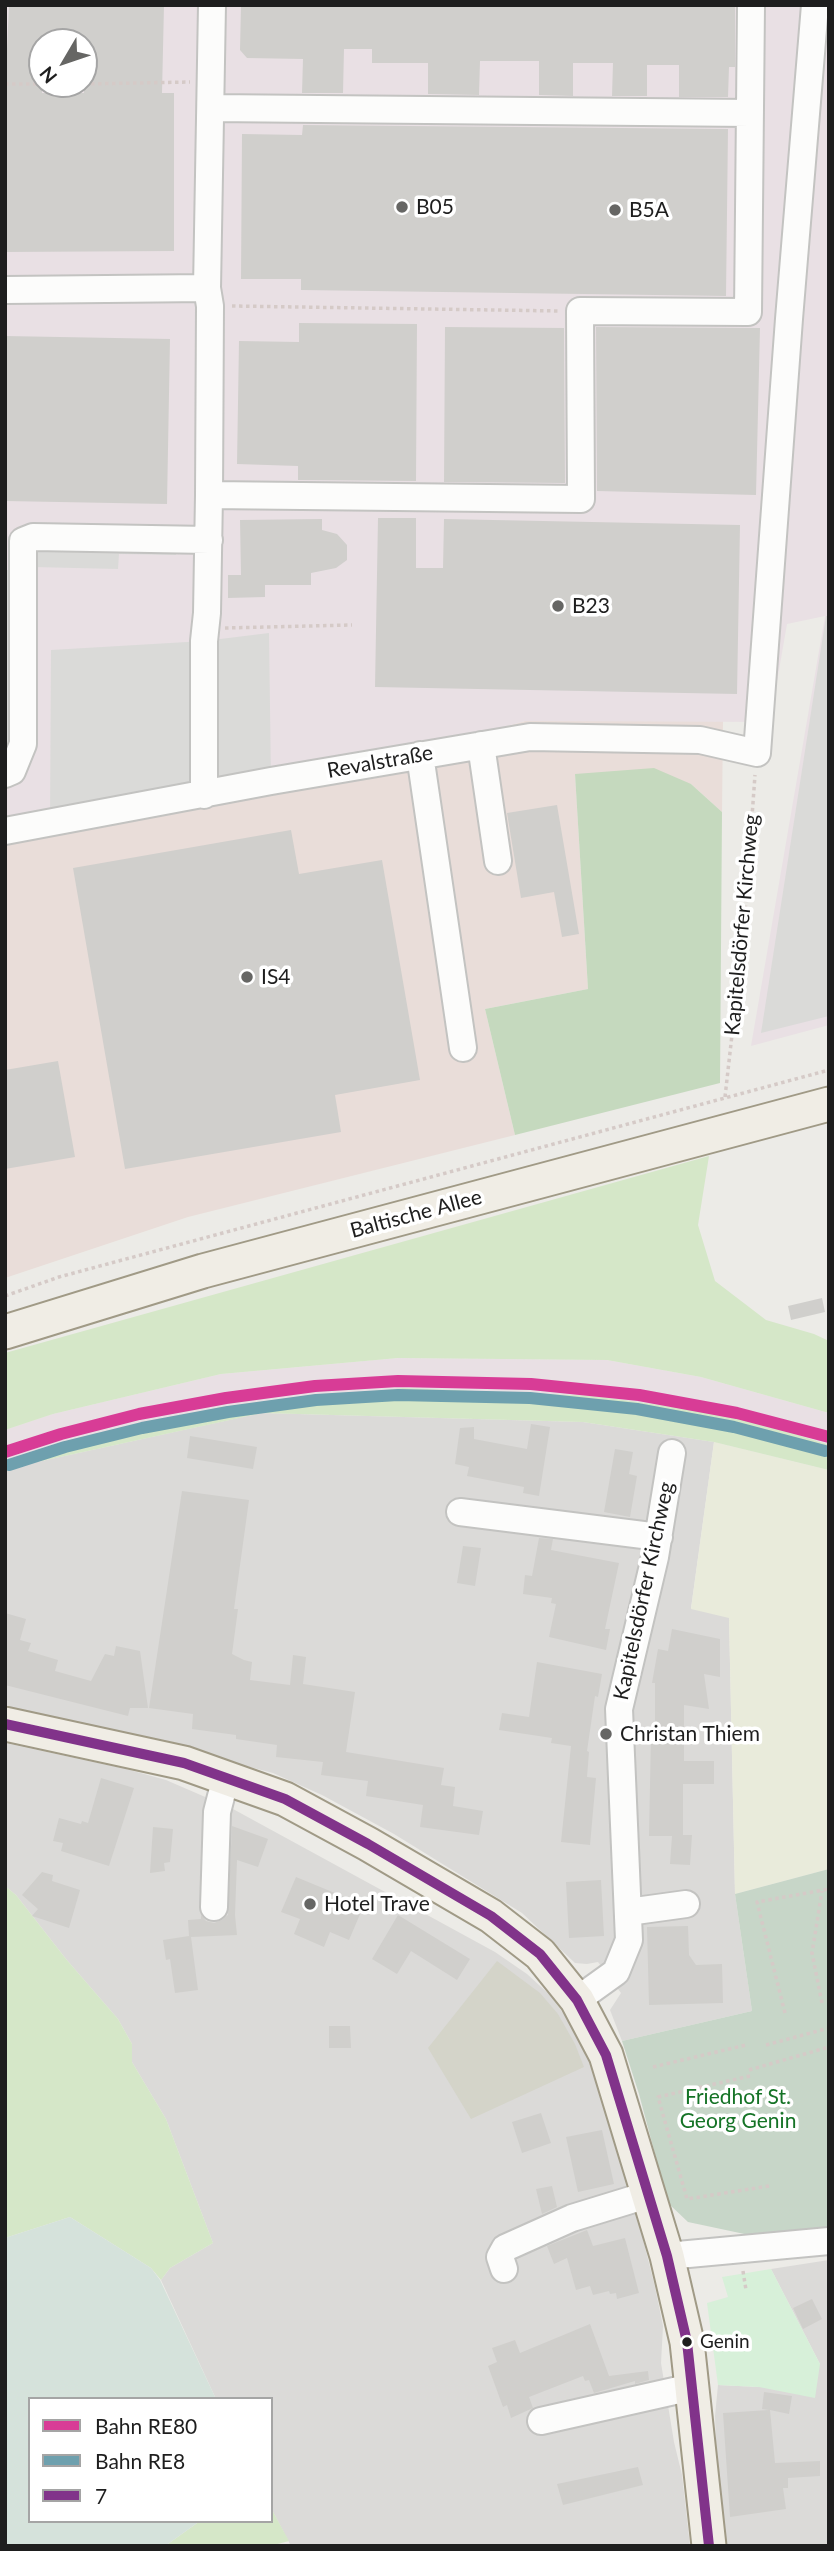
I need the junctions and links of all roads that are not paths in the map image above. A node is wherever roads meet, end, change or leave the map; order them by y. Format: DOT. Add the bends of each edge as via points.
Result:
graph roads {
  1 [pos="212,5"];
  2 [pos="751,5"];
  3 [pos="815,5"];
  4 [pos="211,95"];
  5 [pos="750,113"];
  6 [pos="5,289"];
  7 [pos="209,297"];
  8 [pos="209,495"];
  9 [pos="209,540"];
  10 [pos="481,745"];
  11 [pos="420,755"];
  12 [pos="5,774"];
  13 [pos="204,795"];
  14 [pos="5,831"];
  15 [pos="498,862"];
  16 [pos="463,1048"];
  17 [pos="829,1104"];
  18 [pos="5,1332"];
  19 [pos="672,1453"];
  20 [pos="460,1513"];
  21 [pos="659,1536"];
  22 [pos="5,1724"];
  23 [pos="226,1777"];
  24 [pos="686,1904"];
  25 [pos="214,1907"];
  26 [pos="628,1912"];
  27 [pos="577,2000"];
  28 [pos="647,2195"];
  29 [pos="829,2241"];
  30 [pos="667,2256"];
  31 [pos="504,2269"];
  32 [pos="692,2386"];
  33 [pos="541,2421"];
  34 [pos="709,2546"];
  1 -- 4 [label="street"];
  2 -- 5 [label="street"];
  3 -- 10 [label="street, Revalstraße" via="757,752 700,740 530,737"];
  4 -- 5 [label="street"];
  4 -- 7 [label="street"];
  5 -- 8 [label="street" via="748,312 580,311 581,499"];
  6 -- 7 [label="street"];
  7 -- 8 [label="street"];
  8 -- 9 [label="street"];
  9 -- 12 [label="street" via="33,537 23,541 23,744 12,771"];
  9 -- 13 [label="street"];
  10 -- 11 [label="street, Revalstraße"];
  10 -- 15 [label="street"];
  11 -- 13 [label="street, Revalstraße"];
  11 -- 16 [label="street"];
  13 -- 14 [label="street, Revalstraße"];
  17 -- 18 [label="main road, Baltische Allee" via="203,1271"];
  19 -- 21 [label="street, Kapitelsdörfer Kirchweg"];
  20 -- 21 [label="street"];
  21 -- 26 [label="street, Kapitelsdörfer Kirchweg" via="619,1709"];
  22 -- 23 [label="main road" via="184,1763"];
  23 -- 25 [label="street" via="217,1812"];
  23 -- 27 [label="main road" via="285,1799 491,1916 540,1954"];
  24 -- 26 [label="street"];
  26 -- 27 [label="street, Kapitelsdörfer Kirchweg" via="629,1940 616,1972"];
  27 -- 28 [label="main road" via="611,2070"];
  28 -- 30 [label="main road"];
  28 -- 31 [label="street" via="572,2218 505,2248 500,2257"];
  29 -- 30 [label="street"];
  30 -- 32 [label="main road" via="681,2310"];
  32 -- 33 [label="street"];
  32 -- 34 [label="main road"];
}
